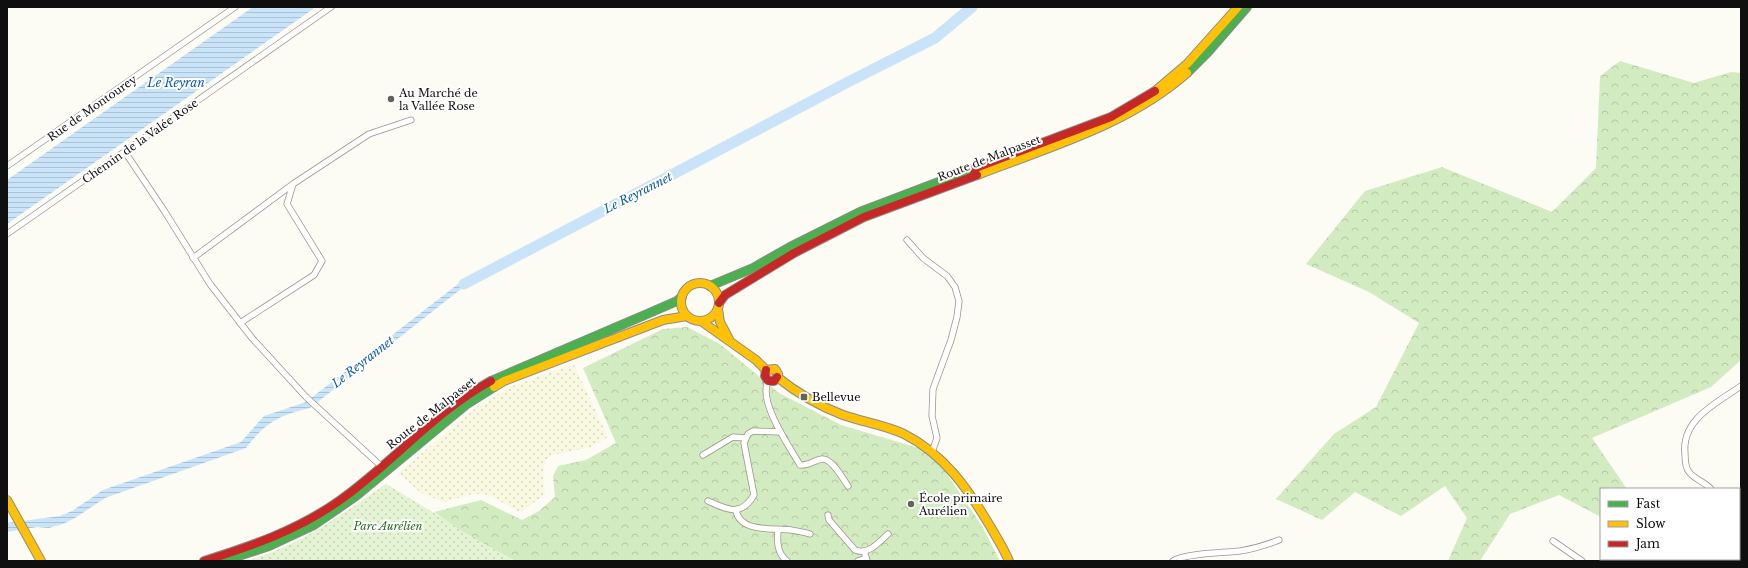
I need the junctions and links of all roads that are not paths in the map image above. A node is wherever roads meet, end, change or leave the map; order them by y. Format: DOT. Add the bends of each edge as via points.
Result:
graph roads {
  1 [pos="235,7"];
  2 [pos="331,7"];
  3 [pos="1238,7"];
  4 [pos="1247,7"];
  5 [pos="411,120"];
  6 [pos="125,152"];
  7 [pos="7,166"];
  8 [pos="294,184"];
  9 [pos="7,234"];
  10 [pos="907,240"];
  11 [pos="193,258"];
  12 [pos="710,286"];
  13 [pos="682,297"];
  14 [pos="718,306"];
  15 [pos="687,316"];
  16 [pos="701,321"];
  17 [pos="240,323"];
  18 [pos="731,342"];
  19 [pos="766,370"];
  20 [pos="777,377"];
  21 [pos="768,381"];
  22 [pos="1741,386"];
  23 [pos="780,432"];
  24 [pos="745,438"];
  25 [pos="932,452"];
  26 [pos="703,455"];
  27 [pos="381,466"];
  28 [pos="848,486"];
  29 [pos="1710,488"];
  30 [pos="7,500"];
  31 [pos="708,501"];
  32 [pos="736,510"];
  33 [pos="828,515"];
  34 [pos="778,530"];
  35 [pos="810,534"];
  36 [pos="888,534"];
  37 [pos="1279,540"];
  38 [pos="1553,541"];
  39 [pos="864,551"];
  40 [pos="210,560"];
  41 [pos="866,560"];
  42 [pos="41,561"];
  43 [pos="223,561"];
  44 [pos="787,561"];
  45 [pos="858,561"];
  46 [pos="1009,561"];
  47 [pos="1173,561"];
  48 [pos="1582,561"];
  1 -- 7 [label="street, Rue de Montourey"];
  2 -- 6 [label="street, Chemin de la Valée Rose"];
  3 -- 12 [label="main road, Route de Malpasset" via="1168,82 1111,117 860,212 753,268"];
  4 -- 14 [label="main road, Route de Malpasset" via="1196,66 1142,107 1087,133 864,217 788,257 725,295"];
  5 -- 8 [label="street" via="368,134"];
  6 -- 9 [label="street, Chemin de la Valée Rose"];
  6 -- 11 [label="street"];
  8 -- 11 [label="street"];
  8 -- 17 [label="street" via="287,204 322,261 314,275"];
  10 -- 25 [label="street" via="928,262 947,276 955,287 959,301 951,340 933,389 932,416 937,438"];
  11 -- 17 [label="street"];
  12 -- 13 [label="main road" via="698,283 692,285"];
  12 -- 14 [label="main road" via="715,291"];
  13 -- 15 [label="main road" via="683,310"];
  13 -- 27 [label="main road, Route de Malpasset" via="632,322 512,371 481,387"];
  14 -- 16 [label="main road" via="714,315"];
  14 -- 18 [label="main road" via="720,322"];
  15 -- 16 [label="main road"];
  15 -- 43 [label="main road, Route de Malpasset" via="663,320 504,381 467,404 356,496 314,525 269,546"];
  16 -- 18 [label="main road"];
  17 -- 27 [label="street" via="306,397"];
  18 -- 19 [label="main road"];
  19 -- 20 [label="main road" via="775,369"];
  19 -- 21 [label="main road" via="764,374"];
  20 -- 21 [label="main road" via="774,382"];
  20 -- 25 [label="main road" via="814,402 844,415 906,435"];
  21 -- 23 [label="street" via="765,387 766,397"];
  22 -- 29 [label="street" via="1700,414 1690,428 1686,440 1684,450 1689,472"];
  23 -- 24 [label="street" via="753,431"];
  23 -- 28 [label="street" via="800,465 827,460"];
  24 -- 26 [label="street" via="733,437"];
  24 -- 32 [label="street" via="754,495 742,508"];
  25 -- 46 [label="main road" via="966,486"];
  27 -- 40 [label="main road, Route de Malpasset" via="318,515 268,540"];
  30 -- 42 [label="main road"];
  31 -- 32 [label="street" via="728,510"];
  32 -- 34 [label="street" via="736,515 745,524 763,530"];
  33 -- 39 [label="street" via="829,520 855,550"];
  34 -- 35 [label="street"];
  34 -- 44 [label="street" via="778,546"];
  36 -- 39 [label="street"];
  37 -- 47 [label="street" via="1241,551 1186,557"];
  38 -- 48 [label="street"];
  39 -- 41 [label="street"];
  41 -- 45 [label="street"];
}
